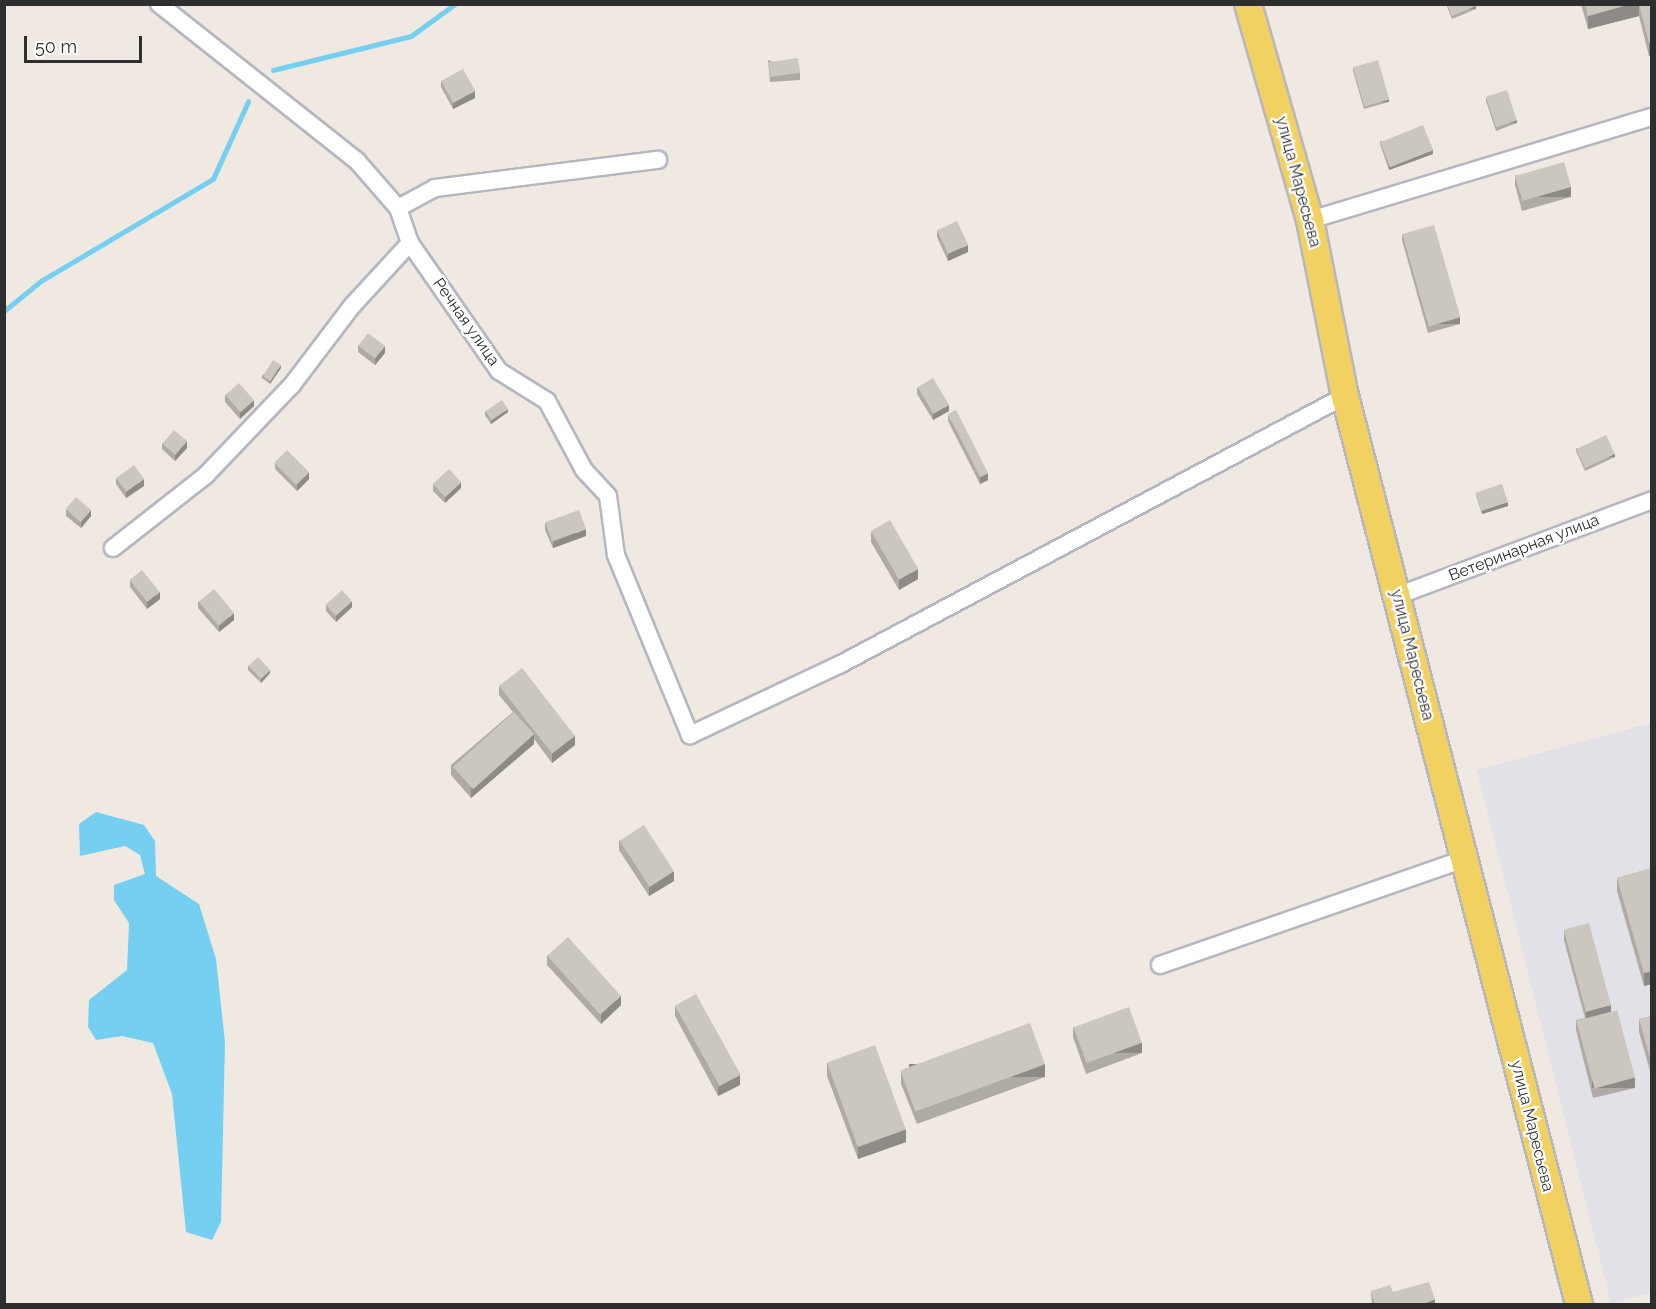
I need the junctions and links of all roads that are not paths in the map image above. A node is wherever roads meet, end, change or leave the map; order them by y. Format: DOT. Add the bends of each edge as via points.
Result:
graph roads {
  1 [pos="159,4"];
  2 [pos="1248,4"];
  3 [pos="1652,117"];
  4 [pos="658,160"];
  5 [pos="398,208"];
  6 [pos="1310,220"];
  7 [pos="410,243"];
  8 [pos="1345,396"];
  9 [pos="1652,500"];
  10 [pos="113,548"];
  11 [pos="1397,596"];
  12 [pos="1462,860"];
  13 [pos="1160,965"];
  14 [pos="1579,1305"];
  1 -- 5 [label="street, Речная улица" via="357,161"];
  2 -- 6 [label="main road, улица Маресьева"];
  3 -- 6 [label="street"];
  4 -- 5 [label="street" via="435,188"];
  5 -- 7 [label="street, Речная улица"];
  6 -- 8 [label="main road, улица Маресьева"];
  7 -- 8 [label="street, Речная улица" via="500,371 547,401 584,470 608,496 616,555 690,735 839,665"];
  7 -- 10 [label="street" via="352,306 292,385 206,475"];
  8 -- 11 [label="main road, улица Маресьева"];
  9 -- 11 [label="street, Ветеринарная улица"];
  11 -- 12 [label="main road, улица Маресьева"];
  12 -- 13 [label="street"];
  12 -- 14 [label="main road, улица Маресьева"];
}
